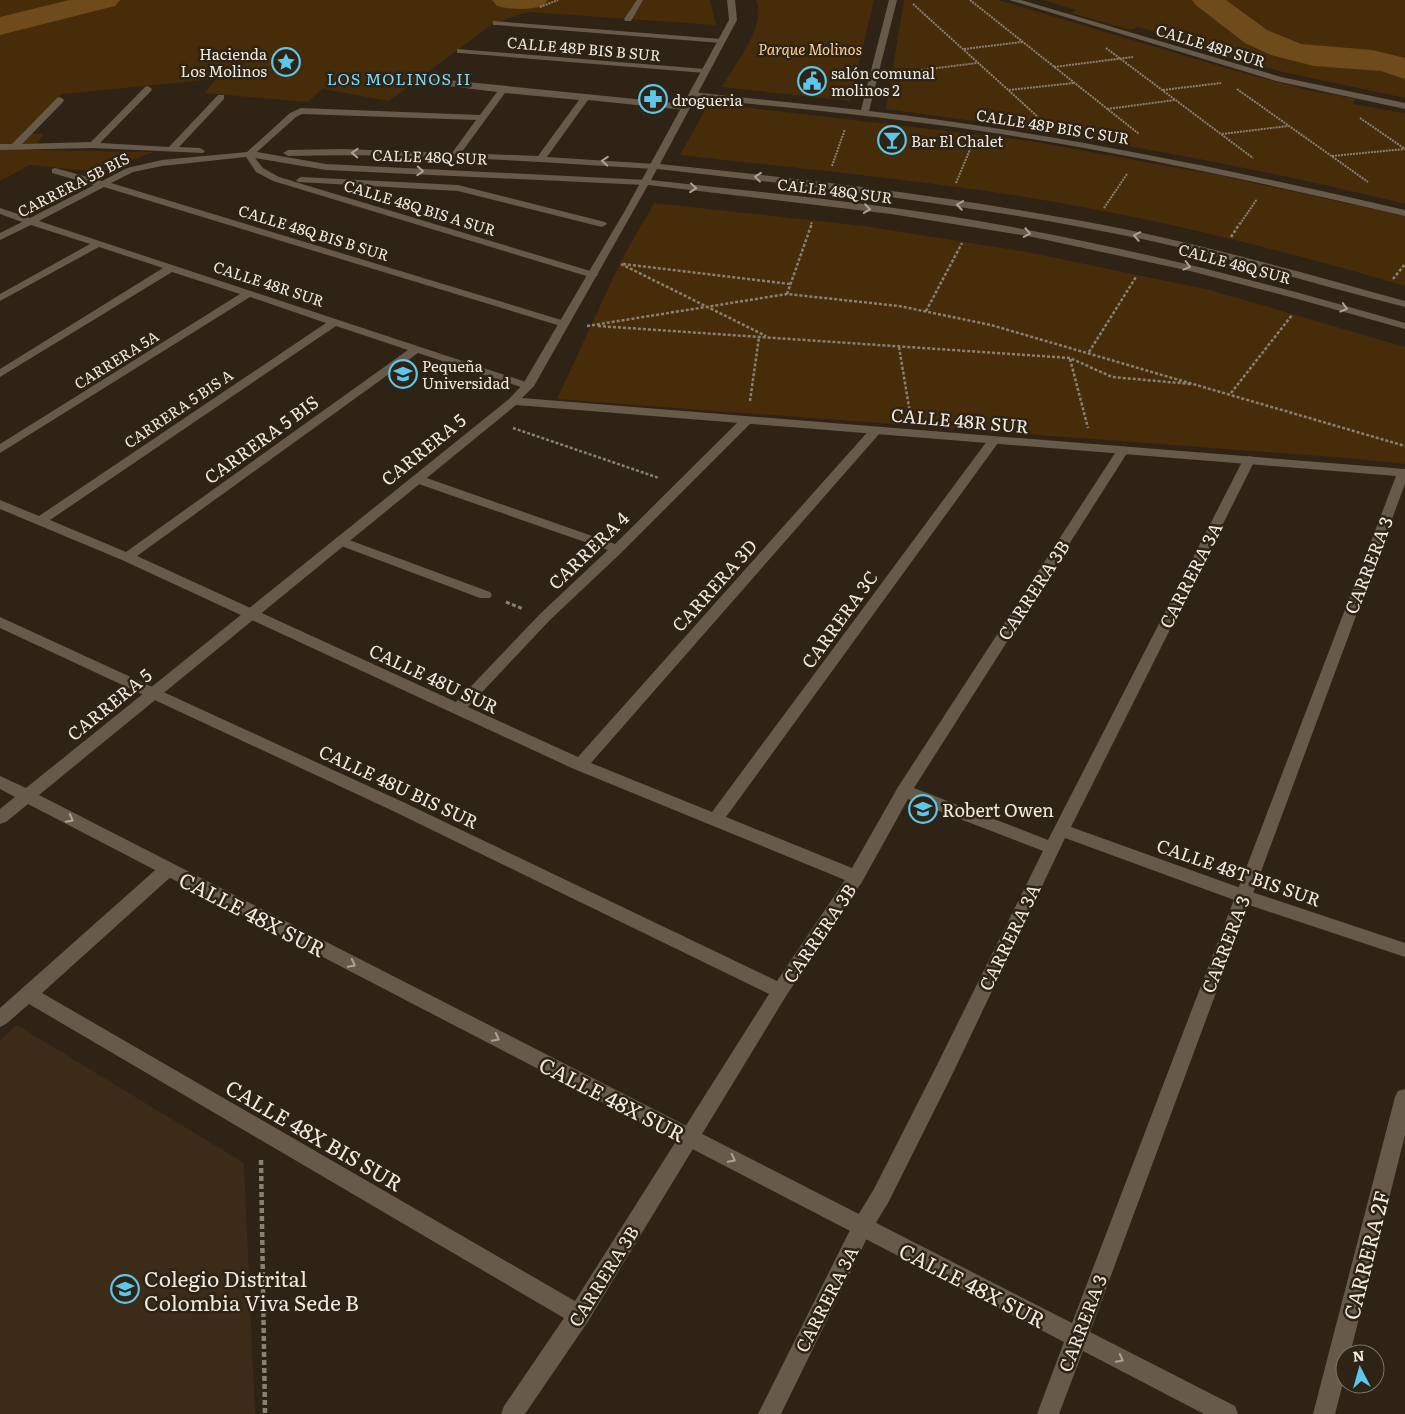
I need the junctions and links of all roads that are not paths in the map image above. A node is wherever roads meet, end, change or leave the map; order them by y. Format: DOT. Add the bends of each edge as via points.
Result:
graph roads {
  1 [pos="640,0"];
  2 [pos="731,0"];
  3 [pos="893,0"];
  4 [pos="1013,0"];
  5 [pos="628,19"];
  6 [pos="496,23"];
  7 [pos="722,41"];
  8 [pos="460,51"];
  9 [pos="705,71"];
  10 [pos="427,81"];
  11 [pos="148,89"];
  12 [pos="502,90"];
  13 [pos="692,95"];
  14 [pos="222,97"];
  15 [pos="584,98"];
  16 [pos="60,100"];
  17 [pos="1405,106"];
  18 [pos="685,107"];
  19 [pos="864,114"];
  20 [pos="482,118"];
  21 [pos="93,145"];
  22 [pos="15,146"];
  23 [pos="0,147"];
  24 [pos="172,149"];
  25 [pos="250,154"];
  26 [pos="454,156"];
  27 [pos="541,158"];
  28 [pos="653,166"];
  29 [pos="55,171"];
  30 [pos="276,179"];
  31 [pos="644,182"];
  32 [pos="103,184"];
  33 [pos="0,212"];
  34 [pos="1405,213"];
  35 [pos="31,222"];
  36 [pos="602,224"];
  37 [pos="0,237"];
  38 [pos="98,244"];
  39 [pos="171,268"];
  40 [pos="593,275"];
  41 [pos="248,294"];
  42 [pos="0,298"];
  43 [pos="1405,304"];
  44 [pos="334,322"];
  45 [pos="564,324"];
  46 [pos="1405,326"];
  47 [pos="416,349"];
  48 [pos="0,374"];
  49 [pos="528,386"];
  50 [pos="513,401"];
  51 [pos="747,420"];
  52 [pos="876,430"];
  53 [pos="994,440"];
  54 [pos="0,449"];
  55 [pos="1123,450"];
  56 [pos="1249,460"];
  57 [pos="1404,473"];
  58 [pos="417,479"];
  59 [pos="0,504"];
  60 [pos="40,521"];
  61 [pos="341,541"];
  62 [pos="617,549"];
  63 [pos="127,557"];
  64 [pos="485,595"];
  65 [pos="250,615"];
  66 [pos="0,622"];
  67 [pos="154,694"];
  68 [pos="458,709"];
  69 [pos="580,765"];
  70 [pos="0,782"];
  71 [pos="904,790"];
  72 [pos="27,796"];
  73 [pos="0,818"];
  74 [pos="715,820"];
  75 [pos="1061,830"];
  76 [pos="1053,848"];
  77 [pos="168,869"];
  78 [pos="856,877"];
  79 [pos="1243,896"];
  80 [pos="1405,950"];
  81 [pos="780,991"];
  82 [pos="28,994"];
  83 [pos="0,1019"];
  84 [pos="1405,1097"];
  85 [pos="689,1137"];
  86 [pos="862,1227"];
  87 [pos="579,1315"];
  88 [pos="1077,1337"];
  89 [pos="512,1414"];
  90 [pos="768,1414"];
  91 [pos="1048,1414"];
  92 [pos="1227,1414"];
  93 [pos="1324,1414"];
  1 -- 5 [label="lane"];
  2 -- 7 [label="street, CARRERA 5" via="733,20"];
  3 -- 19 [label="street"];
  4 -- 17 [label="street, CALLE 48P SUR" via="1262,75"];
  6 -- 7 [label="street"];
  7 -- 9 [label="street, CARRERA 5"];
  8 -- 9 [label="street, CALLE 48P BIS B SUR"];
  9 -- 13 [label="street, CARRERA 5"];
  10 -- 12 [label="street"];
  11 -- 21 [label="street, CARRERA 5B BIS"];
  12 -- 15 [label="street"];
  12 -- 20 [label="street"];
  13 -- 18 [label="street, CARRERA 5"];
  13 -- 19 [label="street, CALLE 48P BIS C SUR"];
  14 -- 24 [label="street"];
  15 -- 18 [label="street"];
  15 -- 27 [label="street"];
  16 -- 22 [label="street"];
  18 -- 28 [label="street, CARRERA 5"];
  19 -- 34 [label="street, CALLE 48P BIS C SUR" via="980,128 1140,155"];
  20 -- 25 [label="street" via="301,111"];
  20 -- 26 [label="street"];
  21 -- 22 [label="street, CALLE 48Q SUR"];
  21 -- 24 [label="street, CALLE 48Q SUR"];
  22 -- 23 [label="street, CALLE 48Q SUR"];
  24 -- 25 [label="street, CALLE 48Q SUR"];
  26 -- 25 [label="street, CALLE 48Q SUR, one-way" via="342,152"];
  25 -- 30 [label="street, CALLE 48Q BIS A SUR" via="255,166"];
  25 -- 31 [label="street, CALLE 48Q SUR, one-way" via="326,167"];
  25 -- 32 [label="street, CARRERA 5B BIS" via="144,166"];
  26 -- 27 [label="street, CALLE 48Q SUR"];
  28 -- 27 [label="street, CALLE 48Q SUR, one-way"];
  28 -- 31 [label="street, CARRERA 5"];
  43 -- 28 [label="street, CALLE 48Q SUR, one-way" via="1230,256 1090,226 841,187"];
  29 -- 32 [label="street, CALLE 48Q BIS B SUR"];
  30 -- 36 [label="street" via="458,188"];
  30 -- 40 [label="street, CALLE 48Q BIS A SUR"];
  31 -- 40 [label="street, CARRERA 5"];
  31 -- 46 [label="street, CALLE 48Q SUR, one-way" via="963,222 1064,240 1223,275"];
  32 -- 35 [label="street, CARRERA 5B BIS"];
  32 -- 45 [label="street, CALLE 48Q BIS B SUR"];
  33 -- 35 [label="street, CALLE 48R SUR"];
  35 -- 37 [label="street, CARRERA 5B BIS"];
  35 -- 38 [label="street, CALLE 48R SUR"];
  38 -- 39 [label="street, CALLE 48R SUR"];
  38 -- 42 [label="street"];
  39 -- 41 [label="street, CALLE 48R SUR"];
  39 -- 48 [label="street"];
  40 -- 45 [label="street, CARRERA 5"];
  41 -- 44 [label="street, CALLE 48R SUR"];
  41 -- 54 [label="street, CARRERA 5A"];
  44 -- 47 [label="street, CALLE 48R SUR"];
  44 -- 60 [label="street, CARRERA 5 BIS A"];
  45 -- 49 [label="street, CARRERA 5"];
  47 -- 49 [label="street, CALLE 48R SUR"];
  47 -- 63 [label="street, CARRERA 5 BIS"];
  49 -- 50 [label="street, CARRERA 5"];
  50 -- 51 [label="street, CALLE 48R SUR"];
  50 -- 58 [label="street, CARRERA 5"];
  51 -- 52 [label="street, CALLE 48R SUR"];
  51 -- 62 [label="street, CARRERA 4"];
  52 -- 53 [label="street, CALLE 48R SUR"];
  52 -- 69 [label="street, CARRERA 3D"];
  53 -- 55 [label="street, CALLE 48R SUR"];
  53 -- 74 [label="street, CARRERA 3C"];
  55 -- 56 [label="street, CALLE 48R SUR"];
  55 -- 71 [label="street, CARRERA 3B"];
  56 -- 57 [label="street, CALLE 48R SUR"];
  56 -- 75 [label="street, CARRERA 3A"];
  57 -- 79 [label="street, CARRERA 3"];
  58 -- 61 [label="street, CARRERA 5"];
  58 -- 62 [label="street"];
  59 -- 60 [label="street, CALLE 48U SUR"];
  60 -- 63 [label="street, CALLE 48U SUR"];
  61 -- 64 [label="street"];
  61 -- 65 [label="street, CARRERA 5"];
  62 -- 68 [label="street, CARRERA 4" via="545,617"];
  63 -- 65 [label="street, CALLE 48U SUR"];
  65 -- 67 [label="street, CARRERA 5"];
  65 -- 68 [label="street, CALLE 48U SUR"];
  66 -- 67 [label="street, CALLE 48U BIS SUR"];
  67 -- 72 [label="street, CARRERA 5"];
  67 -- 81 [label="street, CALLE 48U BIS SUR" via="397,806"];
  68 -- 69 [label="street, CALLE 48U SUR"];
  69 -- 74 [label="street, CALLE 48U SUR"];
  70 -- 72 [label="street, CALLE 48X SUR"];
  71 -- 76 [label="street"];
  71 -- 78 [label="street, CARRERA 3B"];
  72 -- 73 [label="street, CARRERA 5"];
  72 -- 77 [label="street, CALLE 48X SUR, one-way"];
  74 -- 78 [label="street, CALLE 48U SUR"];
  75 -- 76 [label="street, CARRERA 3A"];
  75 -- 79 [label="street, CALLE 48T BIS SUR"];
  76 -- 86 [label="street, CARRERA 3A" via="943,1073"];
  77 -- 82 [label="street"];
  77 -- 85 [label="street, CALLE 48X SUR, one-way"];
  78 -- 81 [label="street, CARRERA 3B"];
  79 -- 80 [label="street, CALLE 48T BIS SUR"];
  79 -- 88 [label="street, CARRERA 3"];
  81 -- 85 [label="street, CARRERA 3B"];
  82 -- 83 [label="street"];
  82 -- 87 [label="street, CALLE 48X BIS SUR"];
  84 -- 93 [label="street, CARRERA 2F"];
  85 -- 86 [label="street, CALLE 48X SUR, one-way"];
  85 -- 87 [label="street, CARRERA 3B"];
  86 -- 88 [label="street, CALLE 48X SUR"];
  86 -- 90 [label="street, CARRERA 3A"];
  87 -- 89 [label="street, CARRERA 3B"];
  88 -- 91 [label="street, CARRERA 3"];
  88 -- 92 [label="street, CALLE 48X SUR, one-way"];
}
